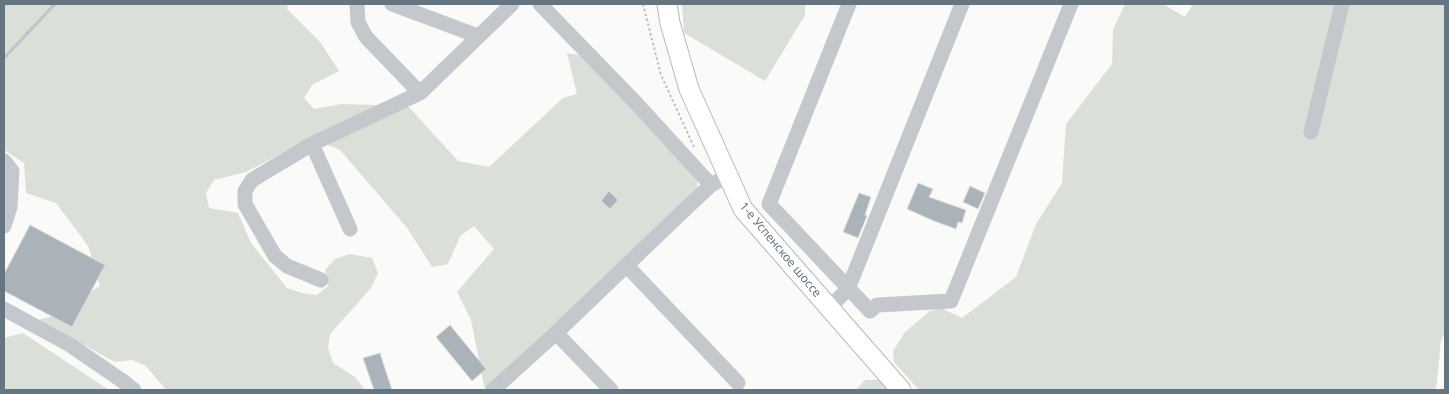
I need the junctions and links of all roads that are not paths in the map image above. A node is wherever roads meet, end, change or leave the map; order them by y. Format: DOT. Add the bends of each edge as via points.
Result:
graph roads {
  1 [pos="356,4"];
  2 [pos="392,4"];
  3 [pos="512,4"];
  4 [pos="540,4"];
  5 [pos="667,4"];
  6 [pos="849,4"];
  7 [pos="962,4"];
  8 [pos="1071,4"];
  9 [pos="1342,4"];
  10 [pos="478,36"];
  11 [pos="420,93"];
  12 [pos="1311,132"];
  13 [pos="312,144"];
  14 [pos="4,161"];
  15 [pos="719,180"];
  16 [pos="4,226"];
  17 [pos="350,229"];
  18 [pos="627,266"];
  19 [pos="321,280"];
  20 [pos="848,289"];
  21 [pos="829,308"];
  22 [pos="4,309"];
  23 [pos="556,333"];
  24 [pos="738,383"];
  25 [pos="134,390"];
  26 [pos="493,390"];
  27 [pos="611,390"];
  28 [pos="901,390"];
  1 -- 11 [label="street" via="358,22 366,37"];
  2 -- 10 [label="street"];
  3 -- 10 [label="street"];
  4 -- 15 [label="street" via="636,103"];
  5 -- 15 [label="main road, 1-е Успенское шоссе" via="689,89"];
  6 -- 20 [label="street" via="769,204"];
  7 -- 20 [label="street"];
  8 -- 20 [label="street" via="951,301 877,304 870,311"];
  9 -- 12 [label="street"];
  10 -- 11 [label="street"];
  11 -- 13 [label="street"];
  13 -- 17 [label="street"];
  13 -- 19 [label="street" via="252,180 245,191 245,204 275,256 287,266"];
  14 -- 16 [label="street" via="12,171 10,207"];
  15 -- 18 [label="street"];
  15 -- 21 [label="main road, 1-е Успенское шоссе"];
  18 -- 23 [label="street"];
  18 -- 24 [label="street"];
  20 -- 21 [label="street"];
  21 -- 28 [label="main road, 1-е Успенское шоссе"];
  22 -- 25 [label="street" via="70,345"];
  23 -- 26 [label="street"];
  23 -- 27 [label="street"];
}
